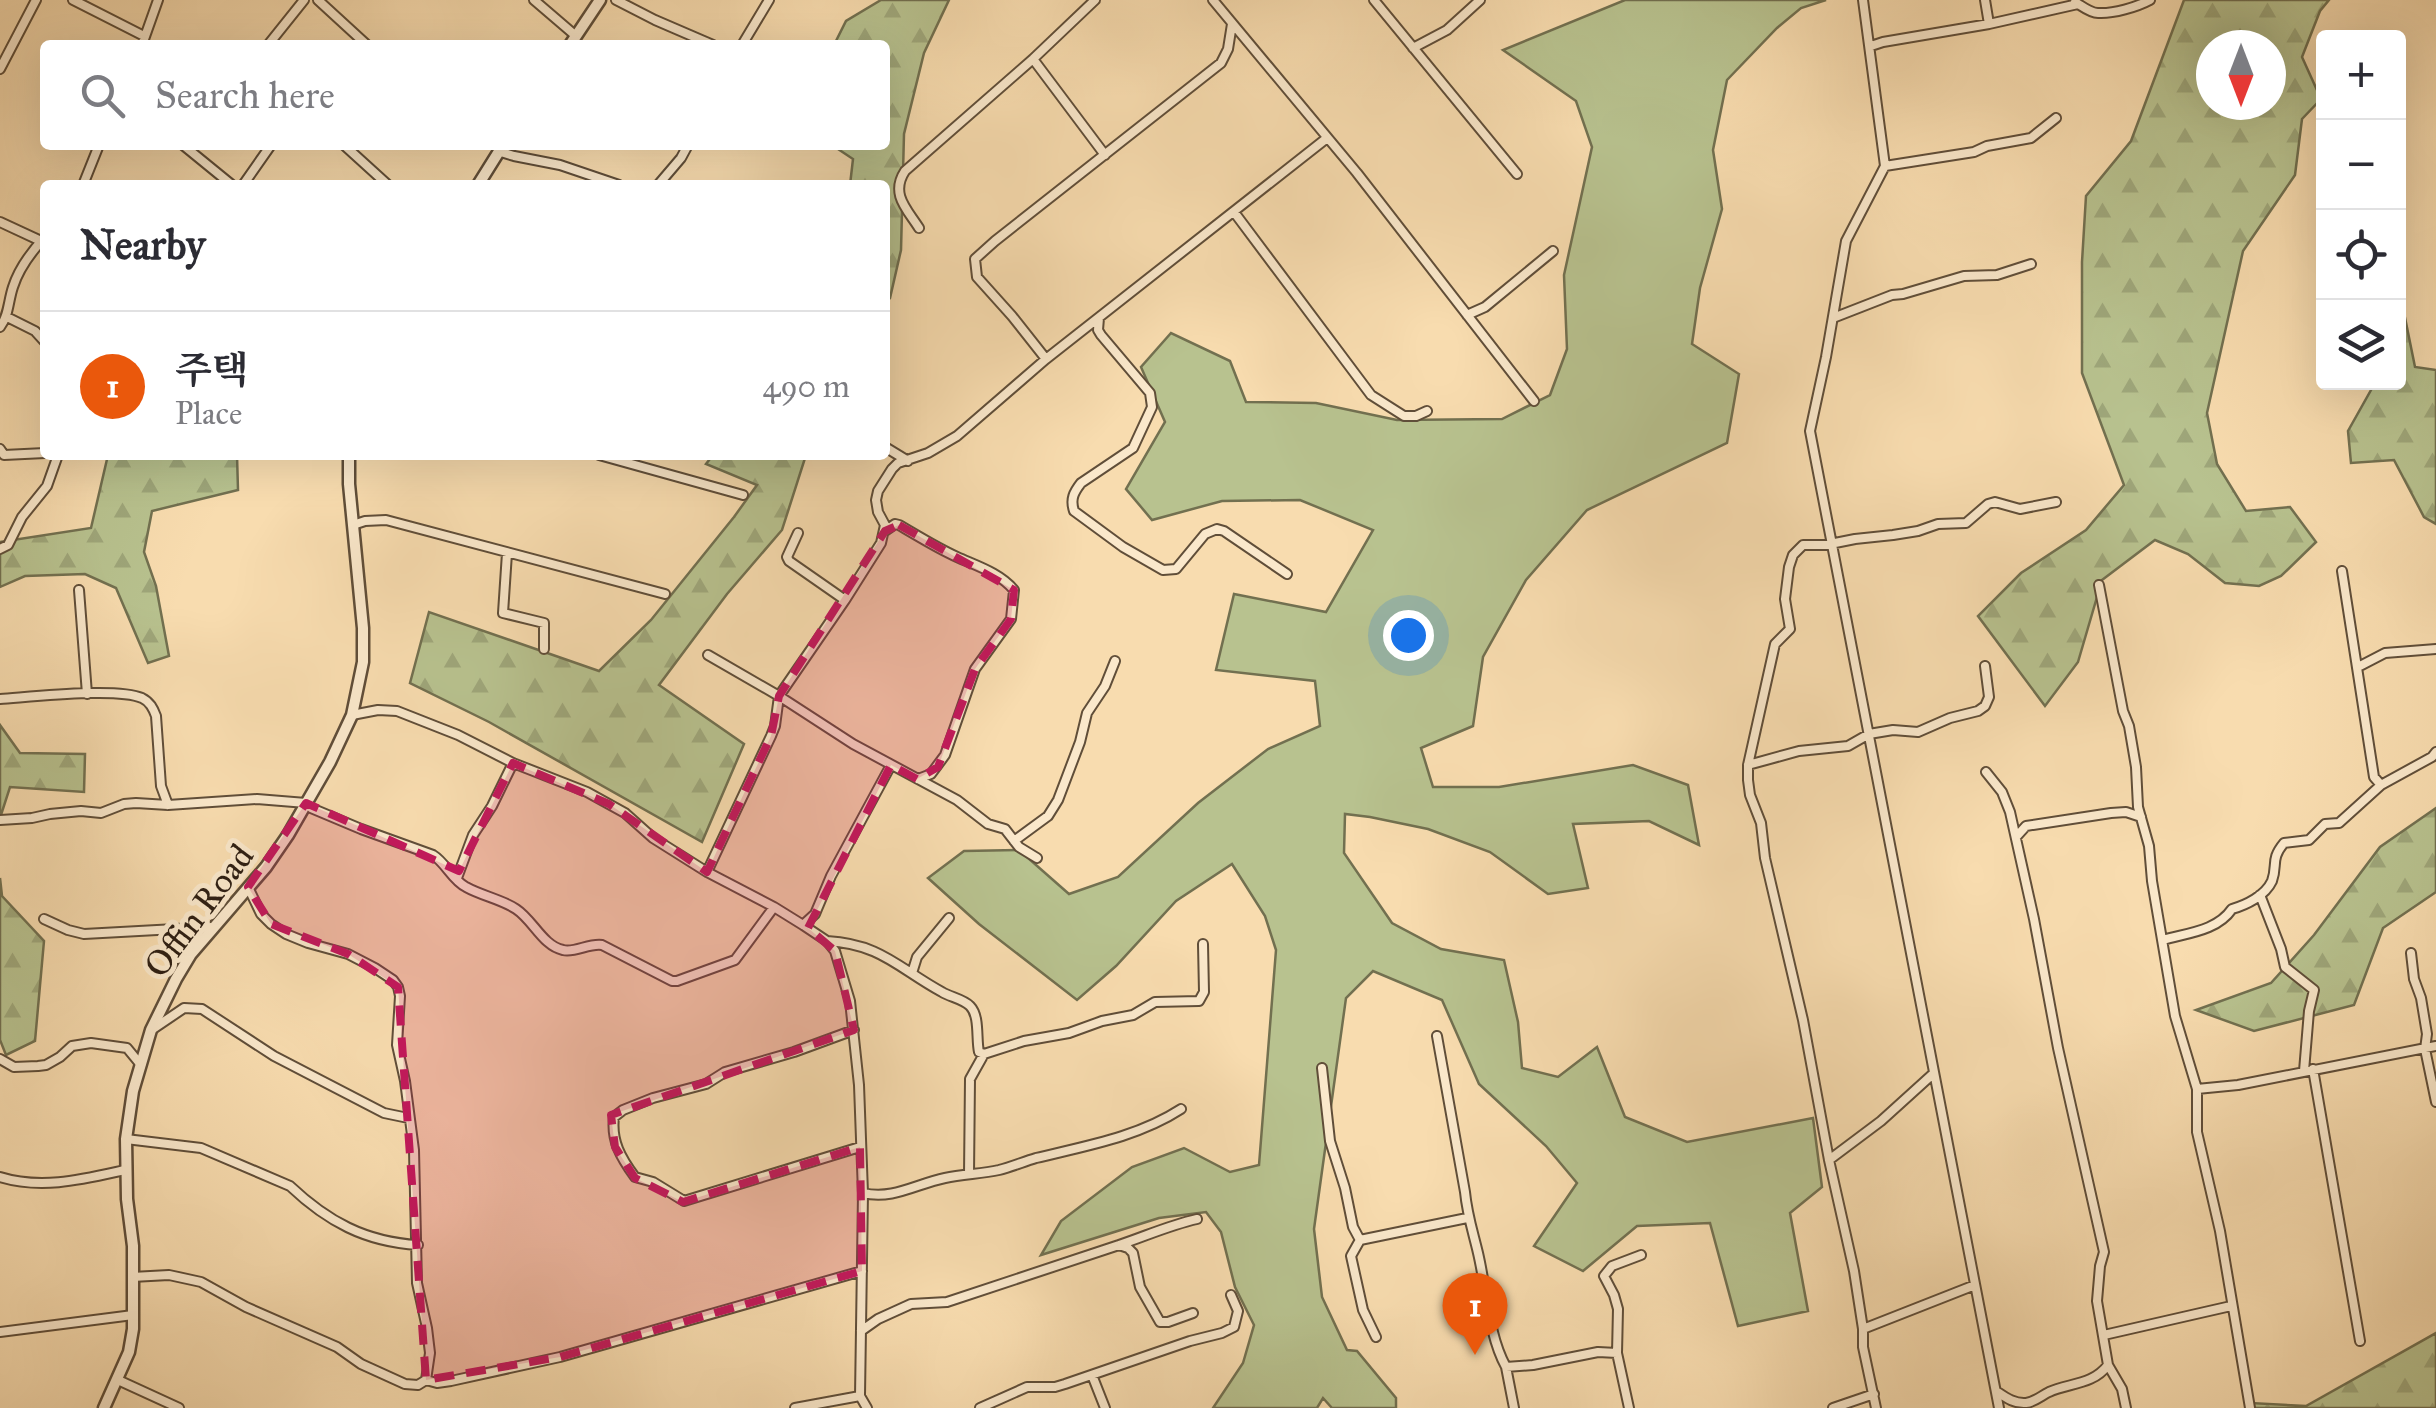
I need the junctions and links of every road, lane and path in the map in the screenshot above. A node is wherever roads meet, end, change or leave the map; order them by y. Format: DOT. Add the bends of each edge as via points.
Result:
graph roads {
  1 [pos="36,0"];
  2 [pos="73,0"];
  3 [pos="158,0"];
  4 [pos="304,0"];
  5 [pos="318,0"];
  6 [pos="534,0"];
  7 [pos="600,0"];
  8 [pos="616,0"];
  9 [pos="769,0"];
  10 [pos="1095,0"];
  11 [pos="1212,0"];
  12 [pos="1374,0"];
  13 [pos="1480,0"];
  14 [pos="1863,0"];
  15 [pos="1985,0"];
  16 [pos="2150,0"];
  17 [pos="2074,2"];
  18 [pos="1232,24"];
  19 [pos="1989,24"];
  20 [pos="143,40"];
  21 [pos="272,40"];
  22 [pos="362,40"];
  23 [pos="573,40"];
  24 [pos="702,40"];
  25 [pos="745,40"];
  26 [pos="1870,46"];
  27 [pos="1413,48"];
  28 [pos="1034,59"];
  29 [pos="0,68"];
  30 [pos="2056,118"];
  31 [pos="1328,138"];
  32 [pos="97,150"];
  33 [pos="190,150"];
  34 [pos="267,150"];
  35 [pos="350,150"];
  36 [pos="498,150"];
  37 [pos="502,150"];
  38 [pos="685,150"];
  39 [pos="1105,155"];
  40 [pos="1886,166"];
  41 [pos="1517,174"];
  42 [pos="85,180"];
  43 [pos="226,180"];
  44 [pos="246,180"];
  45 [pos="382,180"];
  46 [pos="481,180"];
  47 [pos="604,180"];
  48 [pos="662,180"];
  49 [pos="1234,212"];
  50 [pos="0,222"];
  51 [pos="919,228"];
  52 [pos="40,238"];
  53 [pos="40,243"];
  54 [pos="1553,251"];
  55 [pos="2031,264"];
  56 [pos="1467,314"];
  57 [pos="8,317"];
  58 [pos="1099,318"];
  59 [pos="1833,318"];
  60 [pos="0,327"];
  61 [pos="40,336"];
  62 [pos="1046,359"];
  63 [pos="1534,401"];
  64 [pos="1427,412"];
  65 [pos="0,450"];
  66 [pos="890,450"];
  67 [pos="40,453"];
  68 [pos="56,460"];
  69 [pos="349,460"];
  70 [pos="617,460"];
  71 [pos="908,461"];
  72 [pos="742,495"];
  73 [pos="2056,502"];
  74 [pos="352,525"];
  75 [pos="885,531"];
  76 [pos="798,533"];
  77 [pos="1832,544"];
  78 [pos="0,548"];
  79 [pos="508,553"];
  80 [pos="2342,571"];
  81 [pos="1287,574"];
  82 [pos="2099,585"];
  83 [pos="79,590"];
  84 [pos="665,594"];
  85 [pos="845,600"];
  86 [pos="544,649"];
  87 [pos="2436,649"];
  88 [pos="708,655"];
  89 [pos="1115,661"];
  90 [pos="1985,666"];
  91 [pos="2358,668"];
  92 [pos="87,694"];
  93 [pos="778,696"];
  94 [pos="0,699"];
  95 [pos="352,716"];
  96 [pos="1869,734"];
  97 [pos="2436,752"];
  98 [pos="514,763"];
  99 [pos="891,765"];
  100 [pos="1748,765"];
  101 [pos="1986,772"];
  102 [pos="917,779"];
  103 [pos="2380,785"];
  104 [pos="306,803"];
  105 [pos="168,805"];
  106 [pos="2010,812"];
  107 [pos="2141,817"];
  108 [pos="0,820"];
  109 [pos="2030,826"];
  110 [pos="2016,837"];
  111 [pos="1014,841"];
  112 [pos="1037,858"];
  113 [pos="707,872"];
  114 [pos="456,878"];
  115 [pos="248,887"];
  116 [pos="2260,895"];
  117 [pos="774,907"];
  118 [pos="948,918"];
  119 [pos="44,919"];
  120 [pos="804,925"];
  121 [pos="212,928"];
  122 [pos="2163,940"];
  123 [pos="827,941"];
  124 [pos="1203,944"];
  125 [pos="2411,953"];
  126 [pos="912,973"];
  127 [pos="151,1030"];
  128 [pos="854,1030"];
  129 [pos="1438,1036"];
  130 [pos="2436,1046"];
  131 [pos="2425,1048"];
  132 [pos="984,1054"];
  133 [pos="0,1059"];
  134 [pos="142,1064"];
  135 [pos="1322,1068"];
  136 [pos="2308,1070"];
  137 [pos="1934,1073"];
  138 [pos="2197,1088"];
  139 [pos="2436,1102"];
  140 [pos="1182,1109"];
  141 [pos="408,1118"];
  142 [pos="126,1139"];
  143 [pos="860,1148"];
  144 [pos="1829,1160"];
  145 [pos="126,1170"];
  146 [pos="970,1174"];
  147 [pos="0,1176"];
  148 [pos="863,1194"];
  149 [pos="1467,1218"];
  150 [pos="1197,1219"];
  151 [pos="1360,1240"];
  152 [pos="1119,1245"];
  153 [pos="418,1246"];
  154 [pos="1641,1255"];
  155 [pos="862,1270"];
  156 [pos="132,1277"];
  157 [pos="1975,1285"];
  158 [pos="1231,1295"];
  159 [pos="2231,1306"];
  160 [pos="133,1314"];
  161 [pos="1193,1314"];
  162 [pos="1863,1330"];
  163 [pos="861,1331"];
  164 [pos="0,1332"];
  165 [pos="2104,1335"];
  166 [pos="1376,1337"];
  167 [pos="2360,1341"];
  168 [pos="1617,1353"];
  169 [pos="2108,1365"];
  170 [pos="1506,1367"];
  171 [pos="1092,1375"];
  172 [pos="118,1380"];
  173 [pos="426,1380"];
  174 [pos="1996,1391"];
  175 [pos="1874,1394"];
  176 [pos="860,1396"];
  177 [pos="104,1408"];
  178 [pos="180,1408"];
  179 [pos="795,1408"];
  180 [pos="866,1408"];
  181 [pos="980,1408"];
  182 [pos="1105,1408"];
  183 [pos="1514,1408"];
  184 [pos="1629,1408"];
  185 [pos="1834,1408"];
  186 [pos="1876,1408"];
  187 [pos="1999,1408"];
  188 [pos="2126,1408"];
  189 [pos="2250,1408"];
  1 -- 29 [label="street"];
  2 -- 20 [label="street"];
  3 -- 20 [label="street"];
  4 -- 21 [label="street"];
  5 -- 22 [label="street"];
  6 -- 23 [label="street"];
  7 -- 23 [label="street"];
  8 -- 24 [label="street"];
  9 -- 25 [label="street"];
  10 -- 28 [label="street"];
  11 -- 18 [label="street"];
  12 -- 27 [label="street"];
  13 -- 27 [label="street"];
  14 -- 26 [label="street"];
  15 -- 19 [label="street"];
  16 -- 17 [label="street" via="2103,13"];
  17 -- 19 [label="street"];
  18 -- 31 [label="street"];
  18 -- 39 [label="street" via="1222,63"];
  19 -- 26 [label="street"];
  26 -- 40 [label="street"];
  27 -- 41 [label="street"];
  28 -- 39 [label="street"];
  28 -- 51 [label="street" via="905,171 898,190"];
  30 -- 40 [label="street" via="2031,138"];
  31 -- 49 [label="street"];
  31 -- 56 [label="street"];
  32 -- 42 [label="street"];
  33 -- 43 [label="street"];
  34 -- 44 [label="street"];
  35 -- 45 [label="street"];
  36 -- 46 [label="street"];
  37 -- 47 [label="street"];
  38 -- 48 [label="street"];
  39 -- 62 [label="street" via="976,260 977,277"];
  40 -- 59 [label="street" via="1846,241"];
  49 -- 58 [label="street"];
  49 -- 64 [label="street" via="1371,395 1404,416"];
  50 -- 52 [label="street"];
  53 -- 57 [label="street" via="14,281"];
  54 -- 56 [label="street" via="1486,307"];
  55 -- 59 [label="street" via="1892,295"];
  56 -- 63 [label="street"];
  57 -- 60 [label="street"];
  57 -- 61 [label="street"];
  58 -- 62 [label="street"];
  58 -- 81 [label="street" via="1101,335 1150,393 1152,408 1132,448 1076,489 1074,511 1163,570 1176,568 1217,529"];
  59 -- 77 [label="street" via="1810,431"];
  62 -- 71 [label="street" via="957,436"];
  65 -- 67 [label="street"];
  66 -- 71 [label="street"];
  68 -- 78 [label="street" via="47,486"];
  69 -- 74 [label="street, Offin Road"];
  70 -- 72 [label="street"];
  71 -- 75 [label="street" via="898,463 878,491"];
  73 -- 77 [label="street" via="2029,509 1995,502 1966,523"];
  74 -- 79 [label="street" via="386,520"];
  74 -- 95 [label="street, Offin Road" via="363,645"];
  75 -- 85 [label="street"];
  75 -- 102 [label="street" via="900,524 999,577 1015,597 1010,619 975,669 945,755 931,774"];
  76 -- 85 [label="street" via="789,561"];
  77 -- 96 [label="street"];
  77 -- 100 [label="street" via="1803,546 1788,567 1790,629 1776,644"];
  79 -- 84 [label="street"];
  79 -- 86 [label="street" via="502,613 544,623"];
  80 -- 91 [label="street"];
  82 -- 107 [label="street"];
  83 -- 92 [label="street"];
  85 -- 93 [label="street"];
  87 -- 91 [label="street" via="2385,653"];
  88 -- 93 [label="street"];
  89 -- 111 [label="street" via="1087,713 1058,800"];
  90 -- 96 [label="street" via="1989,697 1978,711 1918,732"];
  91 -- 103 [label="street"];
  92 -- 94 [label="street"];
  92 -- 105 [label="street" via="130,695 150,704"];
  93 -- 99 [label="street"];
  93 -- 113 [label="street" via="771,736"];
  95 -- 98 [label="street" via="397,710"];
  95 -- 104 [label="street, Offin Road"];
  96 -- 100 [label="street" via="1848,746"];
  96 -- 137 [label="street"];
  97 -- 103 [label="street"];
  98 -- 113 [label="street" via="625,813"];
  98 -- 114 [label="street"];
  99 -- 102 [label="street"];
  99 -- 120 [label="street"];
  100 -- 144 [label="street"];
  101 -- 106 [label="street"];
  102 -- 111 [label="street" via="1005,829"];
  103 -- 116 [label="street" via="2338,823 2325,824 2309,840 2284,843 2275,854 2271,884"];
  104 -- 105 [label="street"];
  104 -- 114 [label="street" via="442,860"];
  104 -- 115 [label="street, Offin Road"];
  105 -- 108 [label="street"];
  106 -- 109 [label="street"];
  106 -- 110 [label="street"];
  107 -- 109 [label="street" via="2111,813"];
  107 -- 122 [label="street"];
  109 -- 110 [label="street"];
  110 -- 165 [label="street" via="2104,1252 2097,1301"];
  111 -- 112 [label="street"];
  113 -- 117 [label="street"];
  114 -- 117 [label="street" via="515,908 558,948 602,945 677,982 736,960"];
  115 -- 121 [label="street, Offin Road"];
  115 -- 141 [label="street" via="271,924 348,954 398,987 397,1045"];
  116 -- 122 [label="street" via="2232,908 2224,920"];
  116 -- 136 [label="street" via="2285,967 2314,990"];
  117 -- 120 [label="street"];
  118 -- 126 [label="street" via="917,956"];
  119 -- 121 [label="street" via="84,934"];
  120 -- 123 [label="street"];
  121 -- 127 [label="street, Offin Road" via="184,964"];
  122 -- 138 [label="street"];
  123 -- 126 [label="street" via="880,952"];
  123 -- 128 [label="street" via="842,969"];
  124 -- 132 [label="street" via="1204,992 1198,1001 1155,1002 1133,1015"];
  125 -- 131 [label="street"];
  126 -- 132 [label="street" via="972,1008"];
  127 -- 134 [label="street, Offin Road"];
  127 -- 141 [label="street" via="184,1008 202,1009 290,1064 384,1113"];
  128 -- 143 [label="street"];
  128 -- 143 [label="street" via="653,1098 623,1110 612,1123 615,1147 635,1177 684,1201"];
  129 -- 149 [label="street"];
  130 -- 131 [label="street"];
  131 -- 136 [label="street"];
  131 -- 139 [label="street"];
  132 -- 146 [label="street" via="970,1079"];
  133 -- 134 [label="street" via="14,1067 46,1065 72,1046 91,1043 127,1048"];
  134 -- 142 [label="street, Offin Road"];
  135 -- 151 [label="street" via="1330,1141"];
  136 -- 138 [label="street"];
  136 -- 167 [label="street"];
  137 -- 144 [label="street"];
  137 -- 157 [label="street"];
  138 -- 159 [label="street" via="2196,1132"];
  140 -- 146 [label="street" via="1084,1147"];
  141 -- 153 [label="street"];
  142 -- 145 [label="street, Offin Road"];
  142 -- 153 [label="street" via="201,1148 290,1186 344,1227"];
  143 -- 148 [label="street"];
  144 -- 162 [label="street"];
  145 -- 147 [label="street" via="62,1183"];
  145 -- 156 [label="street, Offin Road"];
  146 -- 148 [label="street" via="894,1195"];
  148 -- 155 [label="street"];
  149 -- 151 [label="street"];
  149 -- 170 [label="street"];
  150 -- 152 [label="street"];
  151 -- 166 [label="street" via="1351,1256"];
  152 -- 161 [label="street" via="1134,1253 1136,1278 1160,1322"];
  152 -- 163 [label="street" via="947,1302 911,1304"];
  153 -- 173 [label="street" via="417,1283 430,1353"];
  154 -- 168 [label="street" via="1604,1276 1618,1308"];
  155 -- 163 [label="street"];
  155 -- 173 [label="street" via="560,1357 451,1382"];
  156 -- 160 [label="street, Offin Road"];
  156 -- 173 [label="street" via="201,1282 405,1384"];
  157 -- 162 [label="street"];
  157 -- 174 [label="street"];
  158 -- 171 [label="street" via="1238,1311 1234,1326 1222,1333"];
  159 -- 165 [label="street"];
  159 -- 189 [label="street"];
  160 -- 164 [label="street"];
  160 -- 172 [label="street, Offin Road"];
  162 -- 175 [label="street"];
  163 -- 176 [label="street"];
  165 -- 169 [label="street"];
  168 -- 170 [label="street"];
  168 -- 184 [label="street"];
  169 -- 174 [label="street" via="2088,1380 2024,1403"];
  169 -- 188 [label="street"];
  170 -- 183 [label="street"];
  171 -- 181 [label="street" via="1055,1387 1027,1387"];
  171 -- 182 [label="street"];
  172 -- 177 [label="street, Offin Road"];
  172 -- 178 [label="street"];
  174 -- 187 [label="street"];
  175 -- 185 [label="street"];
  175 -- 186 [label="street"];
  176 -- 179 [label="street"];
  176 -- 180 [label="street"];
}
